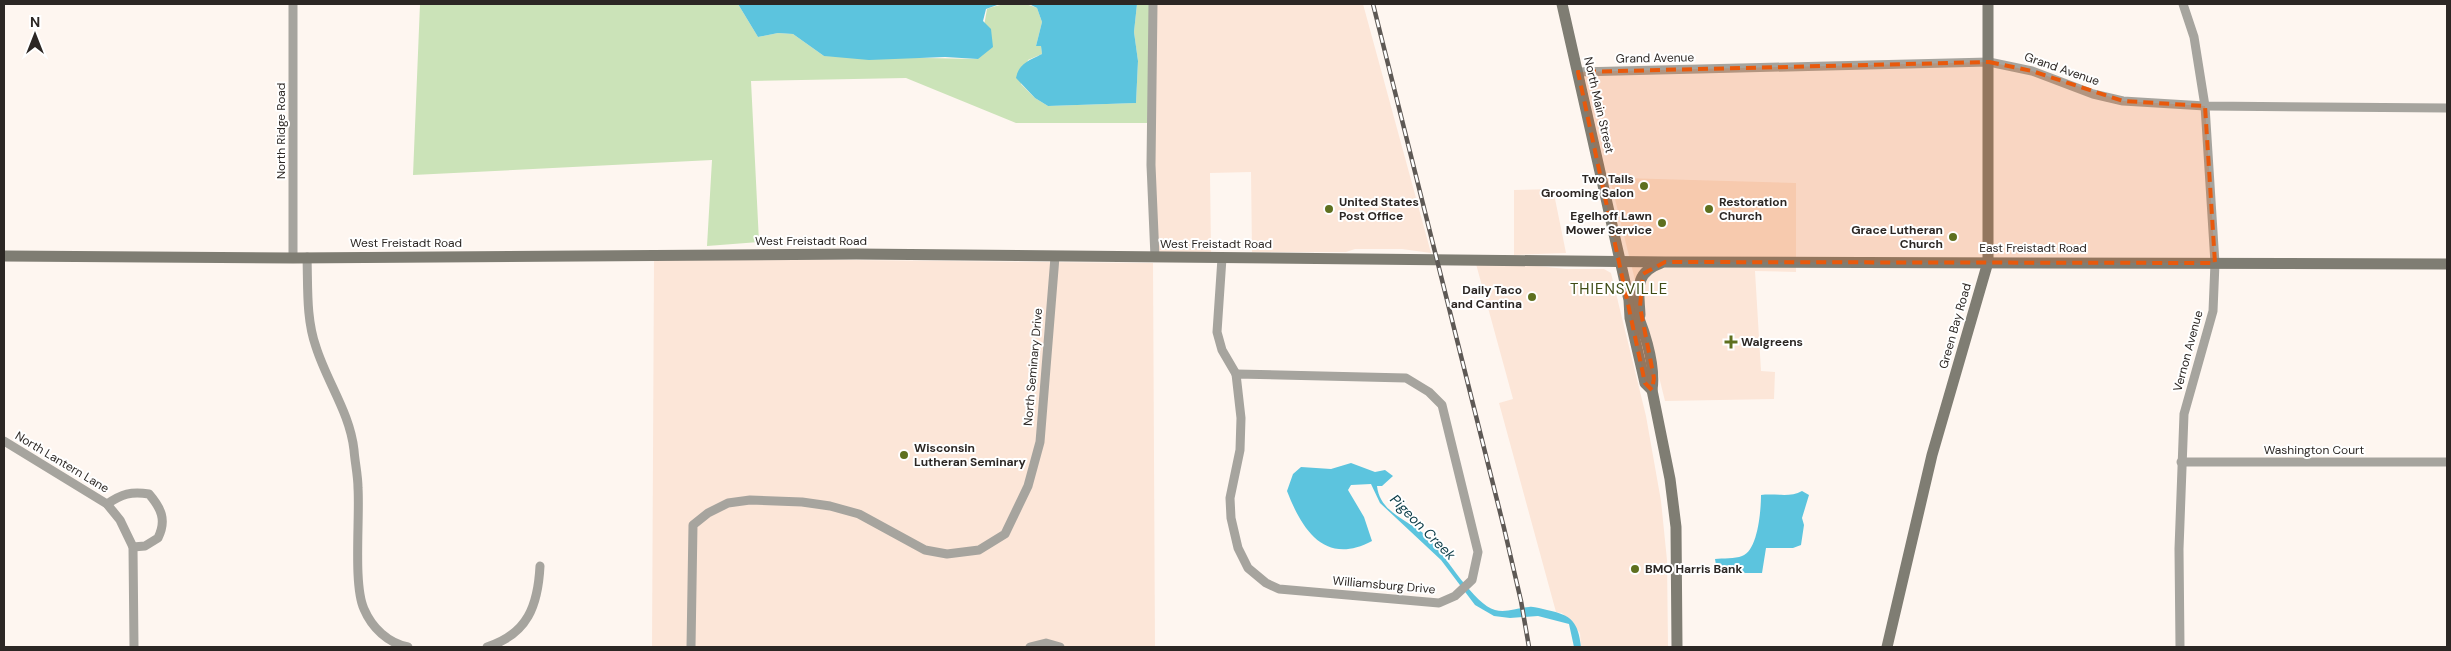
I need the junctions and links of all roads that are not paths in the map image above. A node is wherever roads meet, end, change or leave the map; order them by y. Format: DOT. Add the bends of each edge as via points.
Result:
graph roads {
  1 [pos="294,4"];
  2 [pos="1152,4"];
  3 [pos="1562,4"];
  4 [pos="1988,4"];
  5 [pos="2183,4"];
  6 [pos="1989,62"];
  7 [pos="1578,72"];
  8 [pos="2205,106"];
  9 [pos="2447,108"];
  10 [pos="4,256"];
  11 [pos="307,257"];
  12 [pos="1055,257"];
  13 [pos="1155,257"];
  14 [pos="293,258"];
  15 [pos="1222,258"];
  16 [pos="1619,260"];
  17 [pos="1665,262"];
  18 [pos="1988,262"];
  19 [pos="2215,263"];
  20 [pos="2447,264"];
  21 [pos="1629,300"];
  22 [pos="1640,317"];
  23 [pos="1236,374"];
  24 [pos="1652,390"];
  25 [pos="4,441"];
  26 [pos="2181,462"];
  27 [pos="2447,462"];
  28 [pos="108,504"];
  29 [pos="133,547"];
  30 [pos="540,566"];
  31 [pos="134,647"];
  32 [pos="408,647"];
  33 [pos="487,647"];
  34 [pos="691,647"];
  35 [pos="1030,647"];
  36 [pos="1060,647"];
  37 [pos="1677,647"];
  38 [pos="1887,647"];
  39 [pos="2180,647"];
  1 -- 14 [label="street, North Ridge Road"];
  2 -- 13 [label="street" via="1151,165"];
  3 -- 7 [label="street, North Main Street"];
  4 -- 6 [label="street, Green Bay Road"];
  5 -- 8 [label="street, Vernon Avenue" via="2194,37"];
  6 -- 7 [label="street, Grand Avenue"];
  6 -- 8 [label="street, Grand Avenue" via="2032,71 2093,94 2123,101"];
  6 -- 18 [label="street, Green Bay Road"];
  7 -- 16 [label="street, North Main Street"];
  8 -- 9 [label="street, Grand Avenue"];
  8 -- 19 [label="street, Vernon Avenue"];
  10 -- 14 [label="street, West Freistadt Road"];
  11 -- 12 [label="street, West Freistadt Road" via="856,254"];
  11 -- 14 [label="street, West Freistadt Road"];
  11 -- 32 [label="street" via="308,301 316,348 339,400 354,449 358,487 359,596 371,622 384,636"];
  12 -- 13 [label="street, West Freistadt Road"];
  12 -- 34 [label="street, North Seminary Drive" via="1040,442 1028,486 1005,534 979,550 947,554 925,550 860,514 830,506 750,500 728,503 693,525"];
  13 -- 15 [label="street, West Freistadt Road"];
  15 -- 16 [label="street, West Freistadt Road"];
  15 -- 23 [label="street, Williamsburg Drive" via="1217,332 1222,350"];
  16 -- 17 [label="street, East Freistadt Road"];
  16 -- 21 [label="street, North Main Street"];
  17 -- 18 [label="street, East Freistadt Road"];
  17 -- 22 [label="street" via="1647,270 1640,281"];
  18 -- 19 [label="street, East Freistadt Road"];
  18 -- 38 [label="street, Green Bay Road" via="1932,455"];
  19 -- 20 [label="street, East Freistadt Road"];
  19 -- 26 [label="street, Vernon Avenue" via="2213,311 2184,414"];
  21 -- 22 [label="street, North Main Street"];
  21 -- 24 [label="street, North Main Street" via="1645,383"];
  22 -- 24 [label="street, North Main Street" via="1654,378"];
  23 -- 23 [label="street, Williamsburg Drive" via="1241,418 1240,450 1230,498 1231,518 1238,548 1248,568 1279,589 1439,603 1469,584 1476,570 1478,552 1442,405 1429,392 1406,378"];
  24 -- 37 [label="street, North Main Street" via="1676,527"];
  25 -- 28 [label="street, North Lantern Lane"];
  26 -- 27 [label="street, Washington Court"];
  26 -- 39 [label="street, Vernon Avenue"];
  28 -- 29 [label="street, North Lantern Lane"];
  28 -- 29 [label="street" via="131,491 149,494 161,509 163,520 158,538 145,546"];
  29 -- 31 [label="street, North Lantern Lane"];
  30 -- 33 [label="street" via="539,591 526,621 499,644"];
  35 -- 36 [label="street" via="1046,643"];
}
